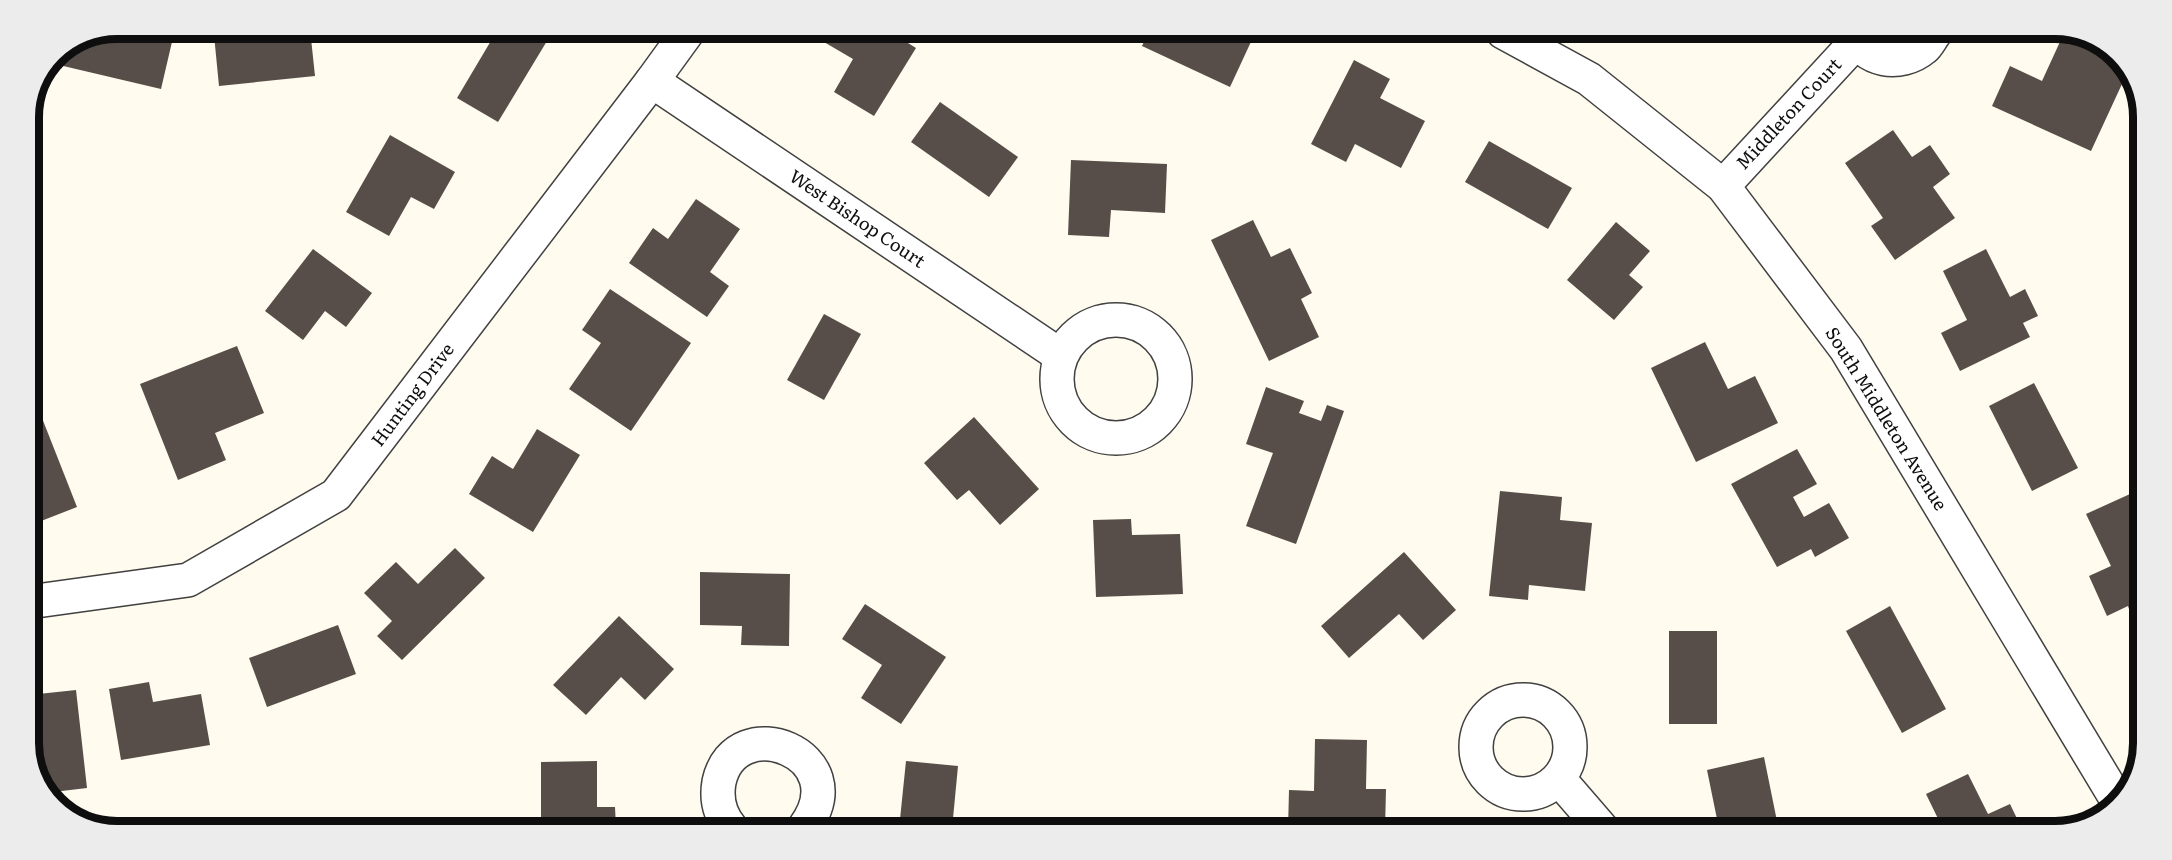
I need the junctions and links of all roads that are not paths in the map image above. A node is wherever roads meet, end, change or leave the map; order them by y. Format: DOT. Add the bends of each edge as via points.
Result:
graph roads {
  1 [pos="682,39"];
  2 [pos="1516,39"];
  3 [pos="1852,39"];
  4 [pos="1856,39"];
  5 [pos="1931,39"];
  6 [pos="652,81"];
  7 [pos="1723,186"];
  8 [pos="1061,356"];
  9 [pos="39,601"];
  10 [pos="1559,779"];
  11 [pos="2113,795"];
  12 [pos="725,821"];
  13 [pos="809,821"];
  14 [pos="1595,821"];
  1 -- 6 [label="street, Hunting Drive"];
  2 -- 7 [label="street, South Middleton Avenue" via="1589,79"];
  3 -- 7 [label="street, Middleton Court"];
  4 -- 5 [label="street, Middleton Court" via="1867,53 1896,60 1913,56"];
  6 -- 8 [label="street, West Bishop Court"];
  6 -- 9 [label="street, Hunting Drive" via="336,495 188,580"];
  7 -- 11 [label="street, South Middleton Avenue" via="1846,349"];
  10 -- 14 [label="street"];
  12 -- 13 [label="street" via="716,796 727,763 756,744 773,743 795,751 812,769 818,800"];
}
